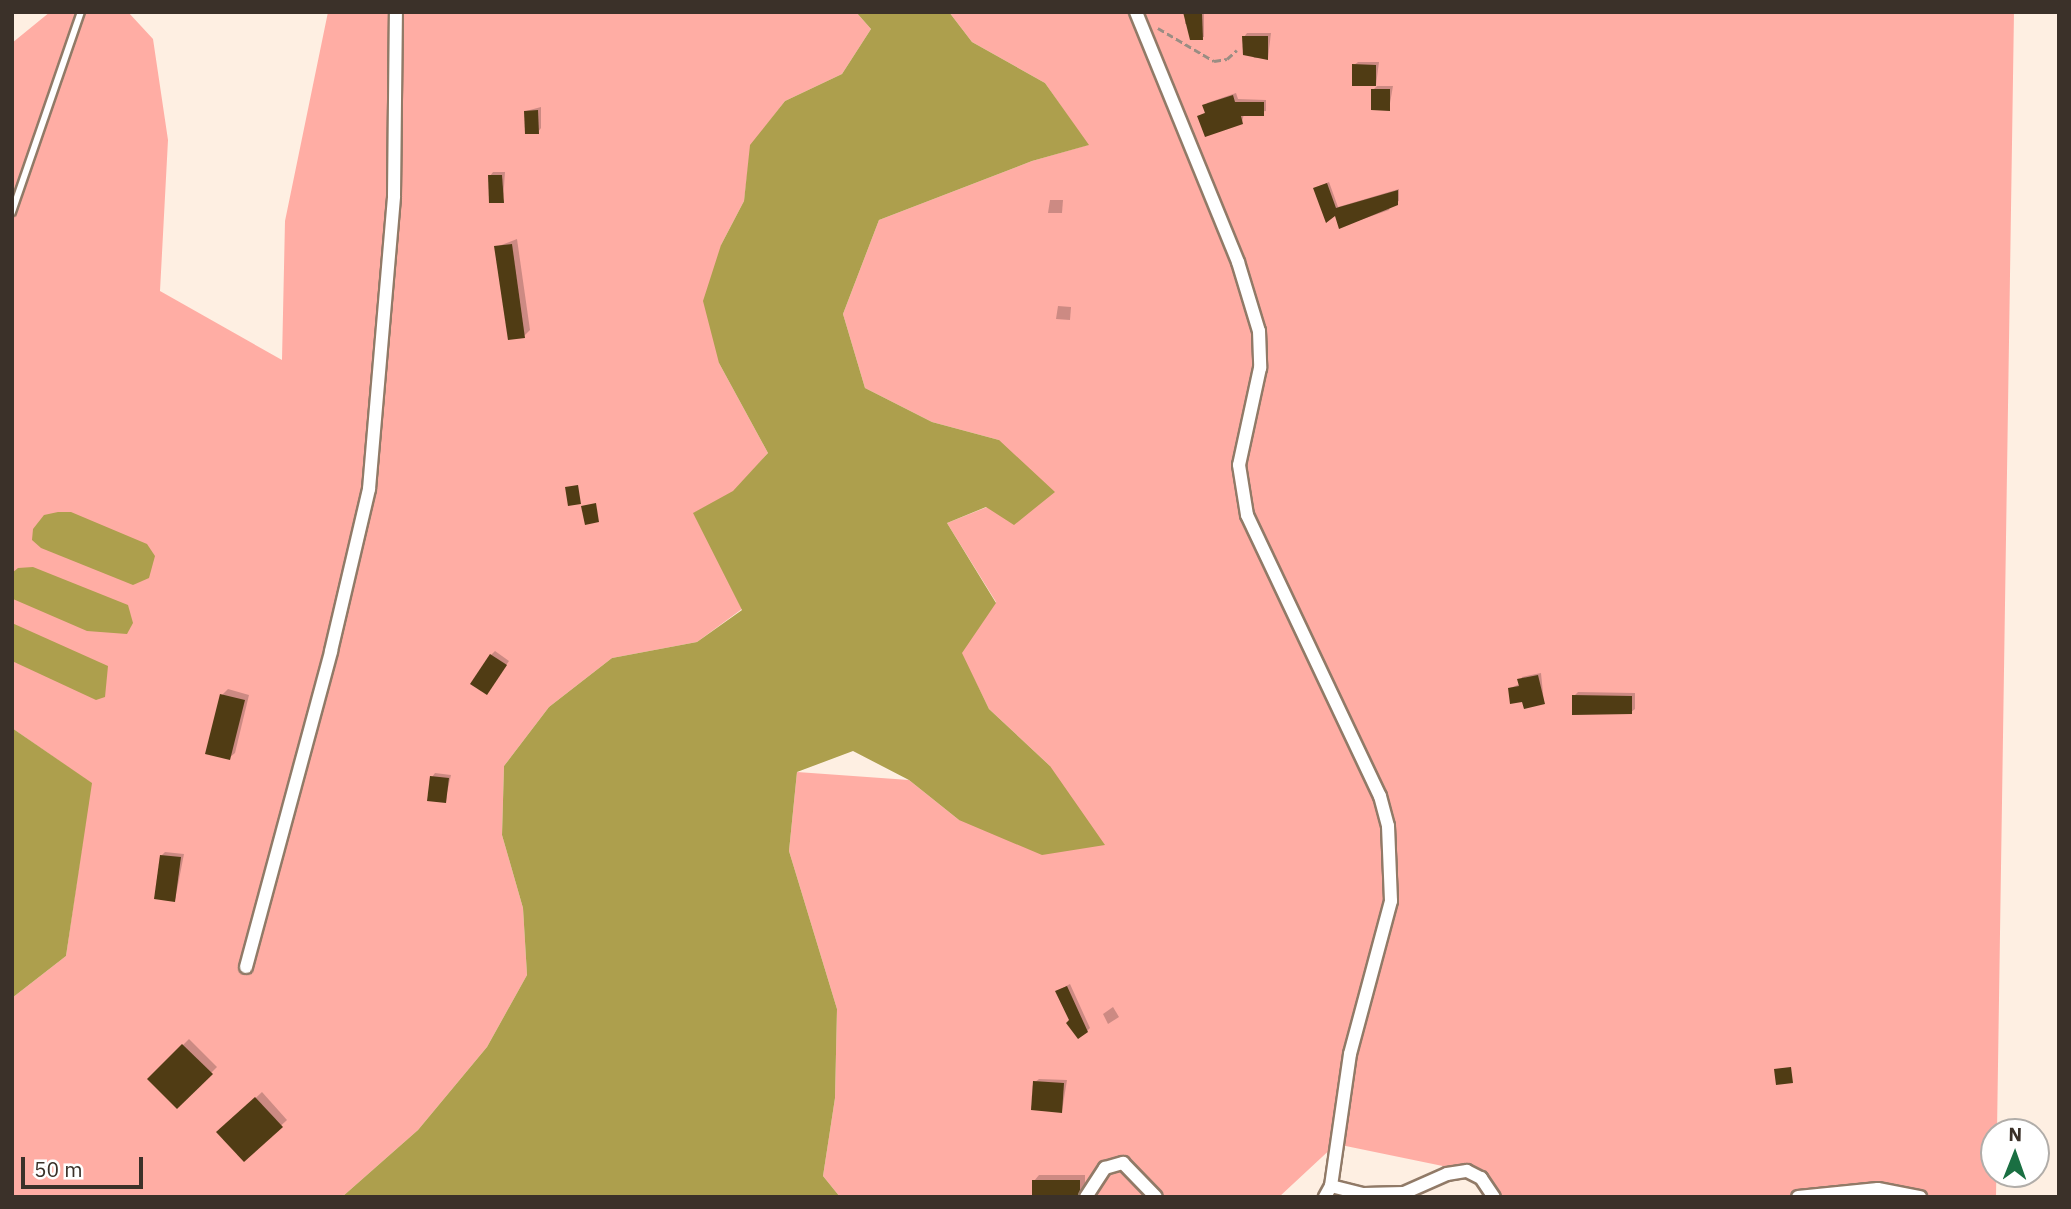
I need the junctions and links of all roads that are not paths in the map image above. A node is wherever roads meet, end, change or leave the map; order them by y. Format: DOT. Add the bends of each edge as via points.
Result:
graph roads {
  1 [pos="81,12"];
  2 [pos="396,12"];
  3 [pos="1137,17"];
  4 [pos="12,212"];
  5 [pos="246,967"];
  6 [pos="1328,1191"];
  7 [pos="1086,1197"];
  8 [pos="1156,1197"];
  9 [pos="1494,1197"];
  10 [pos="1798,1197"];
  11 [pos="1920,1197"];
  1 -- 4 [label="lane"];
  2 -- 5 [label="street" via="394,196 369,489 331,651"];
  3 -- 6 [label="street" via="1254,307 1260,368 1239,465 1247,514 1300,635 1380,796 1388,826 1391,901 1350,1054"];
  6 -- 9 [label="street" via="1405,1193 1447,1174 1467,1171 1481,1178"];
  7 -- 8 [label="street" via="1105,1168 1123,1163"];
  10 -- 11 [label="street" via="1878,1189"];
}
